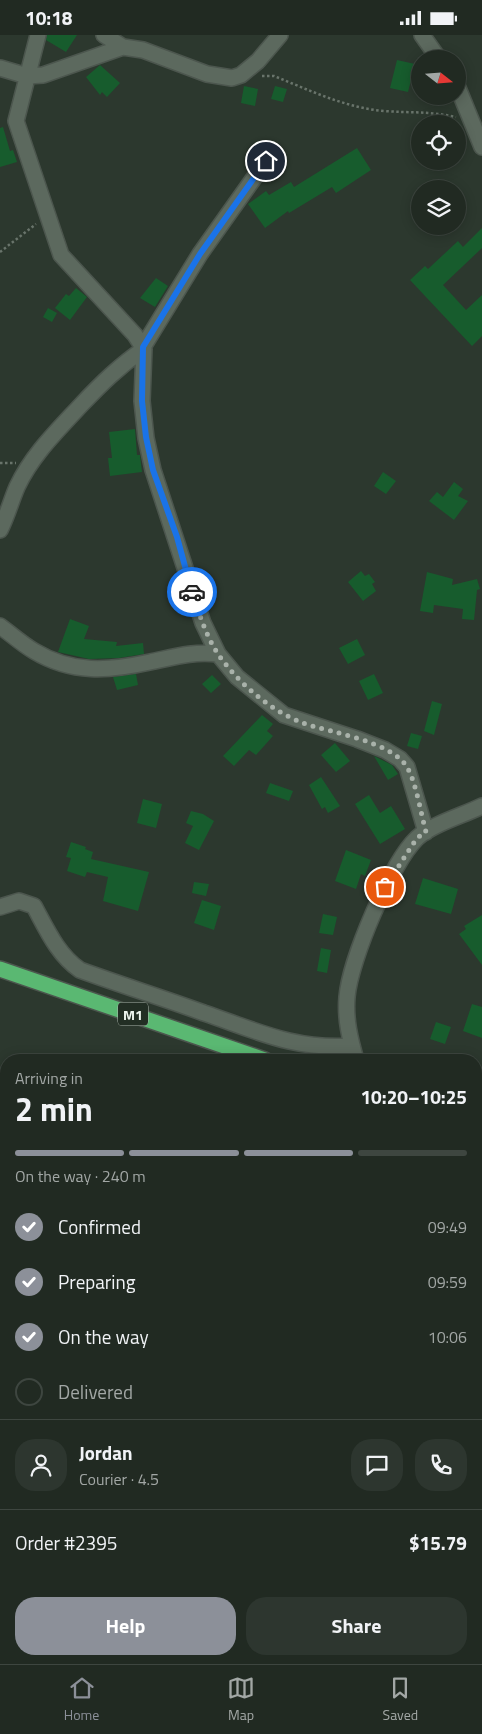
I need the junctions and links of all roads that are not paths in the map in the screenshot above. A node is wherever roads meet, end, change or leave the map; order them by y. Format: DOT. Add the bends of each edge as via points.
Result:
graph roads {
  1 [pos="38,35"];
  2 [pos="104,35"];
  3 [pos="280,35"];
  4 [pos="422,35"];
  5 [pos="123,47"];
  6 [pos="433,50"];
  7 [pos="0,68"];
  8 [pos="27,75"];
  9 [pos="465,105"];
  10 [pos="482,147"];
  11 [pos="266,161"];
  12 [pos="143,348"];
  13 [pos="0,530"];
  14 [pos="0,626"];
  15 [pos="218,654"];
  16 [pos="482,805"];
  17 [pos="426,832"];
  18 [pos="0,907"];
  19 [pos="0,969"];
  20 [pos="354,1053"];
  21 [pos="248,1054"];
  1 -- 8 [label="street"];
  2 -- 5 [label="street"];
  3 -- 5 [label="street" via="258,61 232,78 207,74 143,50"];
  4 -- 6 [label="street"];
  5 -- 8 [label="street" via="43,75"];
  7 -- 8 [label="street"];
  8 -- 12 [label="street" via="16,118 61,255"];
  9 -- 10 [label="street"];
  11 -- 12 [label="street" via="200,254"];
  12 -- 13 [label="street" via="107,377 59,426 17,487"];
  12 -- 15 [label="street" via="142,401 153,470 177,537 188,581"];
  14 -- 15 [label="street" via="34,651 88,670 144,664 189,652"];
  15 -- 17 [label="street" via="237,677 284,715 357,739 400,759 407,767"];
  16 -- 17 [label="street"];
  17 -- 20 [label="street" via="417,838 385,887 363,939 346,995 346,1019"];
  18 -- 20 [label="street" via="19,901 34,906 61,953 80,970 257,1033 300,1045"];
  19 -- 21 [label="highway, M1"];
}
